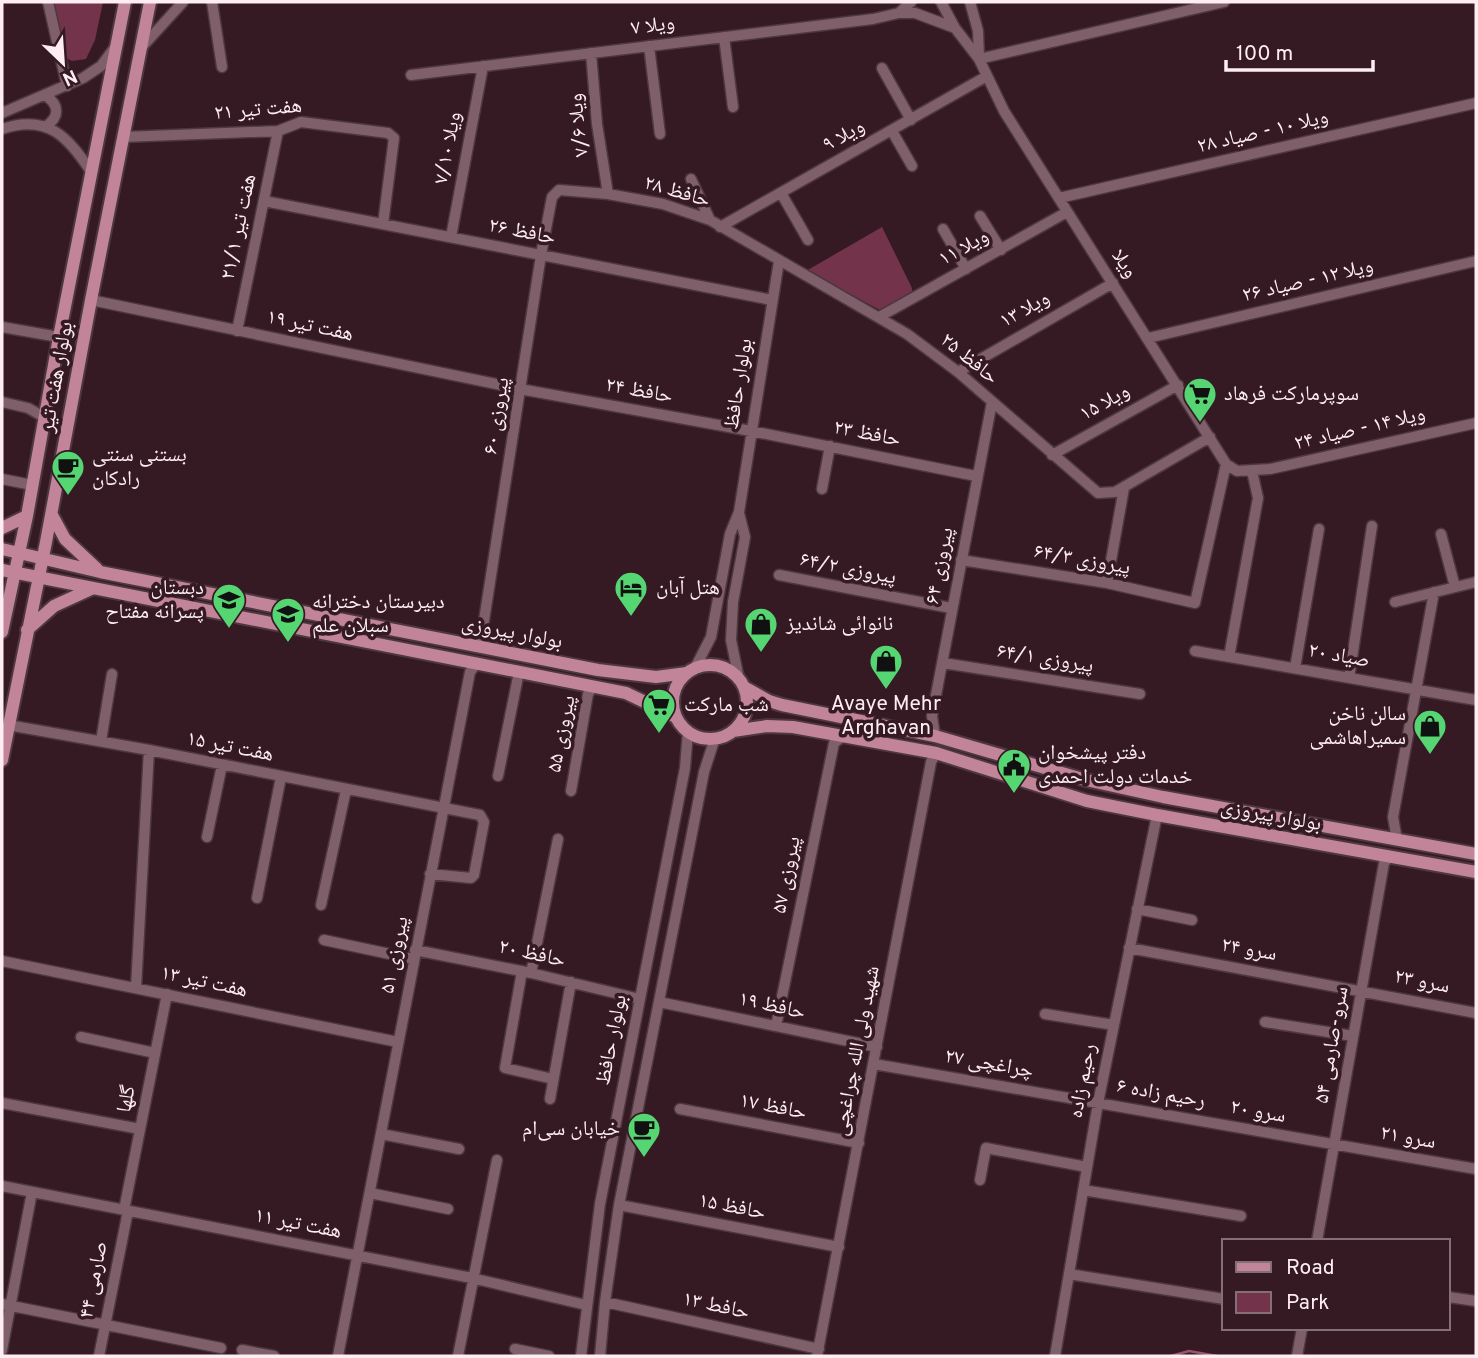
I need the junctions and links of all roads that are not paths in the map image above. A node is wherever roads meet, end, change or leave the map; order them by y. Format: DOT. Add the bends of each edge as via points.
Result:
graph roads {
  1 [pos="48,2"];
  2 [pos="125,2"];
  3 [pos="150,2"];
  4 [pos="183,2"];
  5 [pos="212,2"];
  6 [pos="911,2"];
  7 [pos="941,2"];
  8 [pos="970,2"];
  9 [pos="1224,2"];
  10 [pos="898,13"];
  11 [pos="955,28"];
  12 [pos="724,37"];
  13 [pos="118,43"];
  14 [pos="649,46"];
  15 [pos="141,48"];
  16 [pos="591,52"];
  17 [pos="979,59"];
  18 [pos="483,66"];
  19 [pos="222,67"];
  20 [pos="881,68"];
  21 [pos="411,75"];
  22 [pos="987,76"];
  23 [pos="67,86"];
  24 [pos="45,95"];
  25 [pos="1476,103"];
  26 [pos="733,107"];
  27 [pos="2,113"];
  28 [pos="911,120"];
  29 [pos="45,127"];
  30 [pos="2,129"];
  31 [pos="278,131"];
  32 [pos="892,131"];
  33 [pos="660,134"];
  34 [pos="123,137"];
  35 [pos="912,166"];
  36 [pos="92,173"];
  37 [pos="691,178"];
  38 [pos="555,193"];
  39 [pos="781,193"];
  40 [pos="608,194"];
  41 [pos="1059,198"];
  42 [pos="264,201"];
  43 [pos="1067,212"];
  44 [pos="980,216"];
  45 [pos="710,220"];
  46 [pos="383,224"];
  47 [pos="720,228"];
  48 [pos="943,229"];
  49 [pos="451,237"];
  50 [pos="808,240"];
  51 [pos="1000,250"];
  52 [pos="541,255"];
  53 [pos="779,261"];
  54 [pos="1476,261"];
  55 [pos="966,269"];
  56 [pos="1113,283"];
  57 [pos="91,300"];
  58 [pos="772,300"];
  59 [pos="879,317"];
  60 [pos="2,327"];
  61 [pos="237,331"];
  62 [pos="59,337"];
  63 [pos="1148,338"];
  64 [pos="958,372"];
  65 [pos="1178,385"];
  66 [pos="520,389"];
  67 [pos="2,402"];
  68 [pos="992,402"];
  69 [pos="44,417"];
  70 [pos="1476,423"];
  71 [pos="751,430"];
  72 [pos="1210,437"];
  73 [pos="830,446"];
  74 [pos="1052,455"];
  75 [pos="1226,464"];
  76 [pos="1252,471"];
  77 [pos="976,476"];
  78 [pos="2,479"];
  79 [pos="32,485"];
  80 [pos="1124,488"];
  81 [pos="822,489"];
  82 [pos="739,512"];
  83 [pos="52,515"];
  84 [pos="27,516"];
  85 [pos="1373,526"];
  86 [pos="2,528"];
  87 [pos="1319,529"];
  88 [pos="1441,534"];
  89 [pos="2,549"];
  90 [pos="19,553"];
  91 [pos="43,558"];
  92 [pos="961,560"];
  93 [pos="8,571"];
  94 [pos="100,572"];
  95 [pos="779,575"];
  96 [pos="38,577"];
  97 [pos="1476,582"];
  98 [pos="1107,583"];
  99 [pos="1455,587"];
  100 [pos="91,589"];
  101 [pos="1434,592"];
  102 [pos="1395,603"];
  103 [pos="951,608"];
  104 [pos="3,613"];
  105 [pos="27,631"];
  106 [pos="2,632"];
  107 [pos="480,646"];
  108 [pos="1195,651"];
  109 [pos="1229,657"];
  110 [pos="943,663"];
  111 [pos="476,664"];
  112 [pos="1295,668"];
  113 [pos="691,671"];
  114 [pos="519,672"];
  115 [pos="112,674"];
  116 [pos="1349,678"];
  117 [pos="741,683"];
  118 [pos="593,686"];
  119 [pos="1417,689"];
  120 [pos="1140,694"];
  121 [pos="1476,699"];
  122 [pos="676,717"];
  123 [pos="8,725"];
  124 [pos="688,731"];
  125 [pos="733,731"];
  126 [pos="843,736"];
  127 [pos="935,736"];
  128 [pos="715,738"];
  129 [pos="101,741"];
  130 [pos="149,750"];
  131 [pos="936,753"];
  132 [pos="2,760"];
  133 [pos="222,765"];
  134 [pos="498,776"];
  135 [pos="281,777"];
  136 [pos="346,790"];
  137 [pos="571,791"];
  138 [pos="443,807"];
  139 [pos="1157,815"];
  140 [pos="207,837"];
  141 [pos="558,839"];
  142 [pos="1397,840"];
  143 [pos="1476,854"];
  144 [pos="1389,857"];
  145 [pos="1476,872"];
  146 [pos="430,874"];
  147 [pos="257,898"];
  148 [pos="321,905"];
  149 [pos="1138,909"];
  150 [pos="1192,920"];
  151 [pos="324,940"];
  152 [pos="1129,948"];
  153 [pos="414,955"];
  154 [pos="2,961"];
  155 [pos="527,972"];
  156 [pos="572,982"];
  157 [pos="136,988"];
  158 [pos="1361,990"];
  159 [pos="167,994"];
  160 [pos="640,999"];
  161 [pos="659,1002"];
  162 [pos="1476,1013"];
  163 [pos="1045,1014"];
  164 [pos="1265,1022"];
  165 [pos="1114,1025"];
  166 [pos="776,1026"];
  167 [pos="1353,1036"];
  168 [pos="81,1037"];
  169 [pos="398,1042"];
  170 [pos="877,1047"];
  171 [pos="155,1053"];
  172 [pos="874,1064"];
  173 [pos="553,1079"];
  174 [pos="550,1099"];
  175 [pos="2,1103"];
  176 [pos="1098,1103"];
  177 [pos="680,1109"];
  178 [pos="1216,1124"];
  179 [pos="140,1129"];
  180 [pos="381,1134"];
  181 [pos="859,1143"];
  182 [pos="1334,1145"];
  183 [pos="459,1149"];
  184 [pos="497,1160"];
  185 [pos="1087,1167"];
  186 [pos="1476,1170"];
  187 [pos="980,1180"];
  188 [pos="2,1186"];
  189 [pos="1083,1190"];
  190 [pos="32,1192"];
  191 [pos="370,1194"];
  192 [pos="619,1205"];
  193 [pos="448,1209"];
  194 [pos="126,1211"];
  195 [pos="1241,1216"];
  196 [pos="1317,1239"];
  197 [pos="839,1247"];
  198 [pos="358,1256"];
  199 [pos="1069,1274"];
  200 [pos="472,1278"];
  201 [pos="1450,1297"];
  202 [pos="1222,1299"];
  203 [pos="605,1301"];
  204 [pos="1476,1301"];
  205 [pos="6,1304"];
  206 [pos="586,1305"];
  207 [pos="105,1325"];
  208 [pos="1302,1330"];
  209 [pos="221,1348"];
  210 [pos="515,1349"];
  211 [pos="2,1350"];
  212 [pos="242,1350"];
  213 [pos="818,1352"];
  214 [pos="99,1356"];
  215 [pos="274,1356"];
  216 [pos="338,1356"];
  217 [pos="458,1356"];
  218 [pos="549,1356"];
  219 [pos="581,1356"];
  220 [pos="600,1356"];
  221 [pos="1055,1356"];
  222 [pos="1297,1356"];
  1 -- 23 [label="street"];
  2 -- 13 [label="main road, بولوار هفت تیر"];
  3 -- 15 [label="main road, بولوار هفت تیر"];
  4 -- 15 [label="street"];
  5 -- 19 [label="street"];
  6 -- 10 [label="street"];
  7 -- 11 [label="street, ویلا"];
  8 -- 17 [label="street, ویلا"];
  9 -- 17 [label="street"];
  10 -- 11 [label="street" via="915,13"];
  10 -- 12 [label="street, ویلا ۷"];
  11 -- 17 [label="street, ویلا"];
  12 -- 14 [label="street, ویلا ۷"];
  12 -- 26 [label="street"];
  13 -- 23 [label="street" via="101,66"];
  13 -- 36 [label="main road, بولوار هفت تیر"];
  14 -- 16 [label="street, ویلا ۷"];
  14 -- 33 [label="street"];
  15 -- 34 [label="main road, بولوار هفت تیر"];
  16 -- 18 [label="street, ویلا ۷"];
  16 -- 40 [label="street, ویلا ۷/۶"];
  17 -- 22 [label="street, ویلا"];
  18 -- 21 [label="street, ویلا ۷"];
  18 -- 49 [label="street, ویلا ۷/۱۰"];
  20 -- 28 [label="street"];
  22 -- 28 [label="street, ویلا ۹"];
  22 -- 41 [label="street, ویلا"];
  23 -- 24 [label="street"];
  24 -- 27 [label="street"];
  24 -- 29 [label="street" via="58,111"];
  25 -- 41 [label="street, ویلا ۱۰ - صیاد ۲۸"];
  28 -- 32 [label="street, ویلا ۹"];
  29 -- 30 [label="street" via="21,124"];
  29 -- 36 [label="street" via="76,148"];
  31 -- 34 [label="street, هفت تیر ۲۱"];
  31 -- 42 [label="street, هفت تیر ۲۱/۱"];
  31 -- 46 [label="street, هفت تیر ۲۱" via="301,122 388,132 394,138"];
  32 -- 35 [label="street"];
  32 -- 39 [label="street, ویلا ۹"];
  34 -- 57 [label="main road, بولوار هفت تیر"];
  36 -- 62 [label="main road, بولوار هفت تیر"];
  37 -- 45 [label="street"];
  38 -- 40 [label="street, حافظ ۲۸"];
  38 -- 52 [label="street, پیروزی ۶۰"];
  39 -- 47 [label="street, ویلا ۹"];
  39 -- 50 [label="street"];
  40 -- 45 [label="street, حافظ ۲۸" via="663,204"];
  41 -- 43 [label="street, ویلا"];
  42 -- 46 [label="street, حافظ ۲۶"];
  42 -- 61 [label="street, هفت تیر ۲۱/۱"];
  43 -- 51 [label="street, ویلا ۱۱"];
  43 -- 56 [label="street, ویلا"];
  44 -- 51 [label="street"];
  45 -- 47 [label="street, حافظ ۲۸"];
  46 -- 49 [label="street, حافظ ۲۶"];
  47 -- 53 [label="street, حافظ ۲۸"];
  48 -- 55 [label="street"];
  49 -- 52 [label="street, حافظ ۲۶"];
  51 -- 55 [label="street, ویلا ۱۱"];
  52 -- 58 [label="street, حافظ ۲۶"];
  52 -- 66 [label="street, پیروزی ۶۰"];
  53 -- 58 [label="street, بولوار حافظ"];
  53 -- 59 [label="street, حافظ ۲۵"];
  54 -- 63 [label="street, ویلا ۱۲ - صیاد ۲۶"];
  55 -- 59 [label="street, ویلا ۱۱"];
  56 -- 63 [label="street, ویلا"];
  56 -- 64 [label="street, ویلا ۱۳"];
  57 -- 61 [label="street, هفت تیر ۱۹"];
  57 -- 83 [label="main road, بولوار هفت تیر"];
  58 -- 71 [label="street, بولوار حافظ"];
  59 -- 64 [label="street, حافظ ۲۵"];
  60 -- 62 [label="street"];
  61 -- 66 [label="street, هفت تیر ۱۹"];
  62 -- 69 [label="main road, بولوار هفت تیر"];
  63 -- 65 [label="street, ویلا"];
  64 -- 68 [label="street, حافظ ۲۵"];
  65 -- 72 [label="street, ویلا"];
  65 -- 74 [label="street, ویلا ۱۵"];
  66 -- 71 [label="street, حافظ ۲۴"];
  66 -- 107 [label="street, پیروزی ۶۰"];
  67 -- 69 [label="street"];
  68 -- 74 [label="street, حافظ ۲۵"];
  68 -- 77 [label="street, پیروزی ۶۴"];
  69 -- 79 [label="main road, بولوار هفت تیر"];
  70 -- 76 [label="street, ویلا ۱۴ - صیاد ۲۴"];
  71 -- 73 [label="street, حافظ ۲۳"];
  71 -- 82 [label="street, بولوار حافظ"];
  72 -- 75 [label="street, ویلا"];
  72 -- 80 [label="street"];
  73 -- 77 [label="street, حافظ ۲۳"];
  73 -- 81 [label="street"];
  74 -- 80 [label="street, حافظ ۲۵" via="1098,493"];
  75 -- 76 [label="street" via="1237,471"];
  75 -- 98 [label="street, پیروزی ۶۴/۳" via="1195,603"];
  76 -- 109 [label="street" via="1257,508"];
  77 -- 92 [label="street, پیروزی ۶۴"];
  78 -- 79 [label="street"];
  79 -- 84 [label="main road, بولوار هفت تیر"];
  80 -- 98 [label="street"];
  82 -- 113 [label="street" via="730,534 711,637"];
  82 -- 117 [label="street" via="745,537 733,602 732,640"];
  83 -- 91 [label="main road, بولوار هفت تیر"];
  83 -- 94 [label="main road" via="65,540"];
  84 -- 86 [label="main road"];
  84 -- 90 [label="main road, بولوار هفت تیر"];
  85 -- 116 [label="street"];
  87 -- 112 [label="street"];
  88 -- 99 [label="street"];
  89 -- 90 [label="main road, بولوار پیروزی"];
  90 -- 91 [label="main road, بولوار پیروزی"];
  90 -- 93 [label="main road, بولوار هفت تیر"];
  91 -- 94 [label="main road, بولوار پیروزی"];
  91 -- 96 [label="main road, بولوار هفت تیر"];
  92 -- 98 [label="street, پیروزی ۶۴/۳"];
  92 -- 103 [label="street, پیروزی ۶۴"];
  93 -- 96 [label="main road, بولوار پیروزی"];
  93 -- 104 [label="main road, بولوار هفت تیر"];
  94 -- 107 [label="main road, بولوار پیروزی"];
  95 -- 103 [label="street, پیروزی ۶۴/۲"];
  96 -- 100 [label="main road, بولوار پیروزی"];
  96 -- 105 [label="main road, بولوار هفت تیر"];
  97 -- 99 [label="street"];
  99 -- 101 [label="street"];
  100 -- 105 [label="main road" via="54,606"];
  100 -- 111 [label="main road, بولوار پیروزی"];
  101 -- 102 [label="street"];
  101 -- 119 [label="street"];
  103 -- 110 [label="street, پیروزی ۶۴"];
  104 -- 106 [label="main road, بولوار هفت تیر"];
  105 -- 123 [label="main road, بولوار هفت تیر"];
  107 -- 113 [label="main road, بولوار پیروزی" via="656,677"];
  108 -- 109 [label="street, صیاد ۲۰"];
  109 -- 112 [label="street, صیاد ۲۰"];
  110 -- 120 [label="street, پیروزی ۶۴/۱"];
  110 -- 127 [label="street, پیروزی ۶۴" via="932,716"];
  111 -- 114 [label="main road, بولوار پیروزی"];
  111 -- 138 [label="street, پیروزی ۵۱" via="470,672"];
  112 -- 116 [label="street, صیاد ۲۰"];
  113 -- 117 [label="main road" via="704,665 723,667"];
  113 -- 122 [label="main road" via="675,688"];
  114 -- 118 [label="main road, بولوار پیروزی"];
  114 -- 134 [label="street"];
  115 -- 129 [label="street"];
  116 -- 119 [label="street, صیاد ۲۰"];
  117 -- 125 [label="main road" via="746,696 744,715"];
  117 -- 127 [label="main road, بولوار پیروزی" via="782,705"];
  118 -- 122 [label="main road, بولوار پیروزی" via="626,693"];
  118 -- 137 [label="street, پیروزی ۵۵"];
  119 -- 121 [label="street, صیاد ۲۰"];
  119 -- 142 [label="street" via="1393,817"];
  122 -- 124 [label="main road"];
  123 -- 129 [label="street, هفت تیر ۱۵"];
  123 -- 132 [label="main road, بولوار هفت تیر"];
  124 -- 128 [label="main road"];
  124 -- 160 [label="street, بولوار حافظ" via="685,768"];
  125 -- 126 [label="main road, بولوار پیروزی" via="793,727"];
  125 -- 128 [label="main road"];
  126 -- 131 [label="main road, بولوار پیروزی"];
  126 -- 166 [label="street, پیروزی ۵۷" via="834,743"];
  127 -- 142 [label="main road, بولوار پیروزی" via="1086,780"];
  128 -- 161 [label="street, بولوار حافظ" via="704,772"];
  129 -- 130 [label="street, هفت تیر ۱۵"];
  130 -- 133 [label="street, هفت تیر ۱۵"];
  130 -- 157 [label="street"];
  131 -- 139 [label="main road, بولوار پیروزی" via="1083,800"];
  131 -- 170 [label="street, شهید ولی الله چراغچی"];
  133 -- 135 [label="street, هفت تیر ۱۵"];
  133 -- 140 [label="street"];
  135 -- 136 [label="street, هفت تیر ۱۵"];
  135 -- 147 [label="street"];
  136 -- 138 [label="street, هفت تیر ۱۵"];
  136 -- 148 [label="street"];
  138 -- 146 [label="street, پیروزی ۵۱"];
  138 -- 146 [label="street, هفت تیر ۱۵" via="483,818 474,874 467,880"];
  139 -- 144 [label="main road, بولوار پیروزی"];
  139 -- 149 [label="street, رحیم زاده"];
  141 -- 155 [label="street"];
  142 -- 143 [label="main road, بولوار پیروزی"];
  144 -- 145 [label="main road, بولوار پیروزی"];
  144 -- 158 [label="street, سرو-صارمی ۵۴" via="1384,863"];
  146 -- 153 [label="street, پیروزی ۵۱"];
  149 -- 150 [label="street"];
  149 -- 152 [label="street, رحیم زاده"];
  151 -- 153 [label="street, حافظ ۲۰"];
  152 -- 158 [label="street, سرو ۲۴"];
  152 -- 165 [label="street, رحیم زاده"];
  153 -- 155 [label="street, حافظ ۲۰"];
  153 -- 169 [label="street, پیروزی ۵۱"];
  154 -- 157 [label="street, هفت تیر ۱۳"];
  155 -- 156 [label="street, حافظ ۲۰"];
  155 -- 173 [label="street" via="505,1068"];
  156 -- 160 [label="street, حافظ ۲۰"];
  156 -- 173 [label="street"];
  157 -- 159 [label="street, هفت تیر ۱۳"];
  158 -- 162 [label="street, سرو ۲۳"];
  158 -- 167 [label="street, سرو-صارمی ۵۴"];
  159 -- 169 [label="street, هفت تیر ۱۳"];
  159 -- 171 [label="street, گلها"];
  160 -- 206 [label="street, بولوار حافظ" via="600,1204"];
  161 -- 166 [label="street, حافظ ۱۹"];
  161 -- 192 [label="street, بولوار حافظ"];
  163 -- 165 [label="street"];
  164 -- 167 [label="street"];
  165 -- 176 [label="street, رحیم زاده"];
  166 -- 170 [label="street, حافظ ۱۹"];
  167 -- 182 [label="street, سرو-صارمی ۵۴"];
  168 -- 171 [label="street"];
  169 -- 180 [label="street, پیروزی ۵۱"];
  170 -- 172 [label="street, شهید ولی الله چراغچی"];
  171 -- 179 [label="street, گلها"];
  172 -- 176 [label="street, چراغچی ۲۷"];
  172 -- 181 [label="street, شهید ولی الله چراغچی"];
  173 -- 174 [label="street"];
  175 -- 179 [label="street"];
  176 -- 178 [label="street, رحیم زاده ۶"];
  176 -- 185 [label="street, رحیم زاده"];
  177 -- 181 [label="street, حافظ ۱۷"];
  178 -- 182 [label="street, سرو ۲۰"];
  179 -- 194 [label="street, گلها"];
  180 -- 183 [label="street"];
  180 -- 191 [label="street, پیروزی ۵۱"];
  181 -- 197 [label="street, شهید ولی الله چراغچی"];
  182 -- 186 [label="street, سرو ۲۱"];
  182 -- 196 [label="street, سرو-صارمی ۵۴"];
  184 -- 200 [label="street"];
  185 -- 187 [label="street" via="986,1148"];
  185 -- 189 [label="street, رحیم زاده"];
  188 -- 190 [label="street, هفت تیر ۱۱"];
  189 -- 195 [label="street"];
  189 -- 199 [label="street, رحیم زاده"];
  190 -- 194 [label="street, هفت تیر ۱۱"];
  190 -- 205 [label="street"];
  191 -- 193 [label="street"];
  191 -- 198 [label="street, پیروزی ۵۱"];
  192 -- 197 [label="street, حافظ ۱۵"];
  192 -- 203 [label="street, بولوار حافظ"];
  194 -- 198 [label="street, هفت تیر ۱۱"];
  194 -- 207 [label="street, صارمی ۴۴"];
  197 -- 213 [label="street, شهید ولی الله چراغچی"];
  198 -- 200 [label="street, هفت تیر ۱۱"];
  198 -- 216 [label="street, پیروزی ۵۱"];
  199 -- 202 [label="street"];
  199 -- 221 [label="street, رحیم زاده"];
  200 -- 206 [label="street, هفت تیر ۱۱"];
  200 -- 217 [label="street"];
  201 -- 204 [label="street"];
  203 -- 213 [label="street, حافط ۱۳"];
  203 -- 220 [label="street, بولوار حافظ"];
  205 -- 207 [label="street"];
  205 -- 211 [label="street"];
  206 -- 219 [label="street, بولوار حافظ"];
  207 -- 209 [label="street"];
  207 -- 214 [label="street, صارمی ۴۴"];
  208 -- 222 [label="street"];
  210 -- 218 [label="street"];
  212 -- 215 [label="street"];
}
